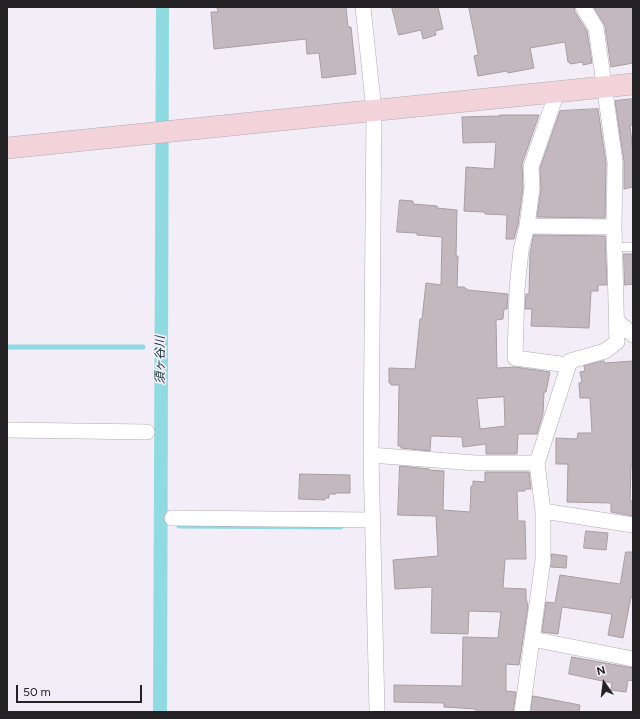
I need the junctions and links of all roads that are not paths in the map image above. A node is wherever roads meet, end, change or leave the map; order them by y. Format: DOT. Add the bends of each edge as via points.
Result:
graph roads {
  1 [pos="363,7"];
  2 [pos="583,7"];
  3 [pos="633,84"];
  4 [pos="604,87"];
  5 [pos="557,92"];
  6 [pos="374,110"];
  7 [pos="7,148"];
  8 [pos="528,226"];
  9 [pos="614,227"];
  10 [pos="614,247"];
  11 [pos="633,247"];
  12 [pos="633,319"];
  13 [pos="616,320"];
  14 [pos="633,335"];
  15 [pos="568,365"];
  16 [pos="7,430"];
  17 [pos="148,432"];
  18 [pos="371,455"];
  19 [pos="537,463"];
  20 [pos="543,512"];
  21 [pos="172,518"];
  22 [pos="372,520"];
  23 [pos="633,525"];
  24 [pos="532,639"];
  25 [pos="633,659"];
  26 [pos="377,712"];
  27 [pos="522,712"];
  1 -- 6 [label="street"];
  2 -- 4 [label="street" via="596,28"];
  3 -- 4 [label="street"];
  4 -- 5 [label="street"];
  4 -- 9 [label="street" via="615,162"];
  5 -- 6 [label="street"];
  5 -- 8 [label="street" via="531,166 532,188"];
  6 -- 7 [label="street"];
  6 -- 18 [label="street"];
  8 -- 9 [label="street"];
  8 -- 15 [label="street" via="521,250 516,289 515,358"];
  9 -- 10 [label="street"];
  10 -- 11 [label="lane"];
  10 -- 13 [label="street"];
  12 -- 13 [label="street"];
  13 -- 14 [label="street"];
  13 -- 15 [label="street" via="617,342 605,350 570,362"];
  15 -- 19 [label="street"];
  16 -- 17 [label="street"];
  18 -- 19 [label="street" via="475,463"];
  18 -- 22 [label="street"];
  19 -- 20 [label="street"];
  20 -- 23 [label="street"];
  20 -- 24 [label="street" via="543,560"];
  21 -- 22 [label="street"];
  22 -- 26 [label="street"];
  24 -- 25 [label="street"];
  24 -- 27 [label="street"];
}
